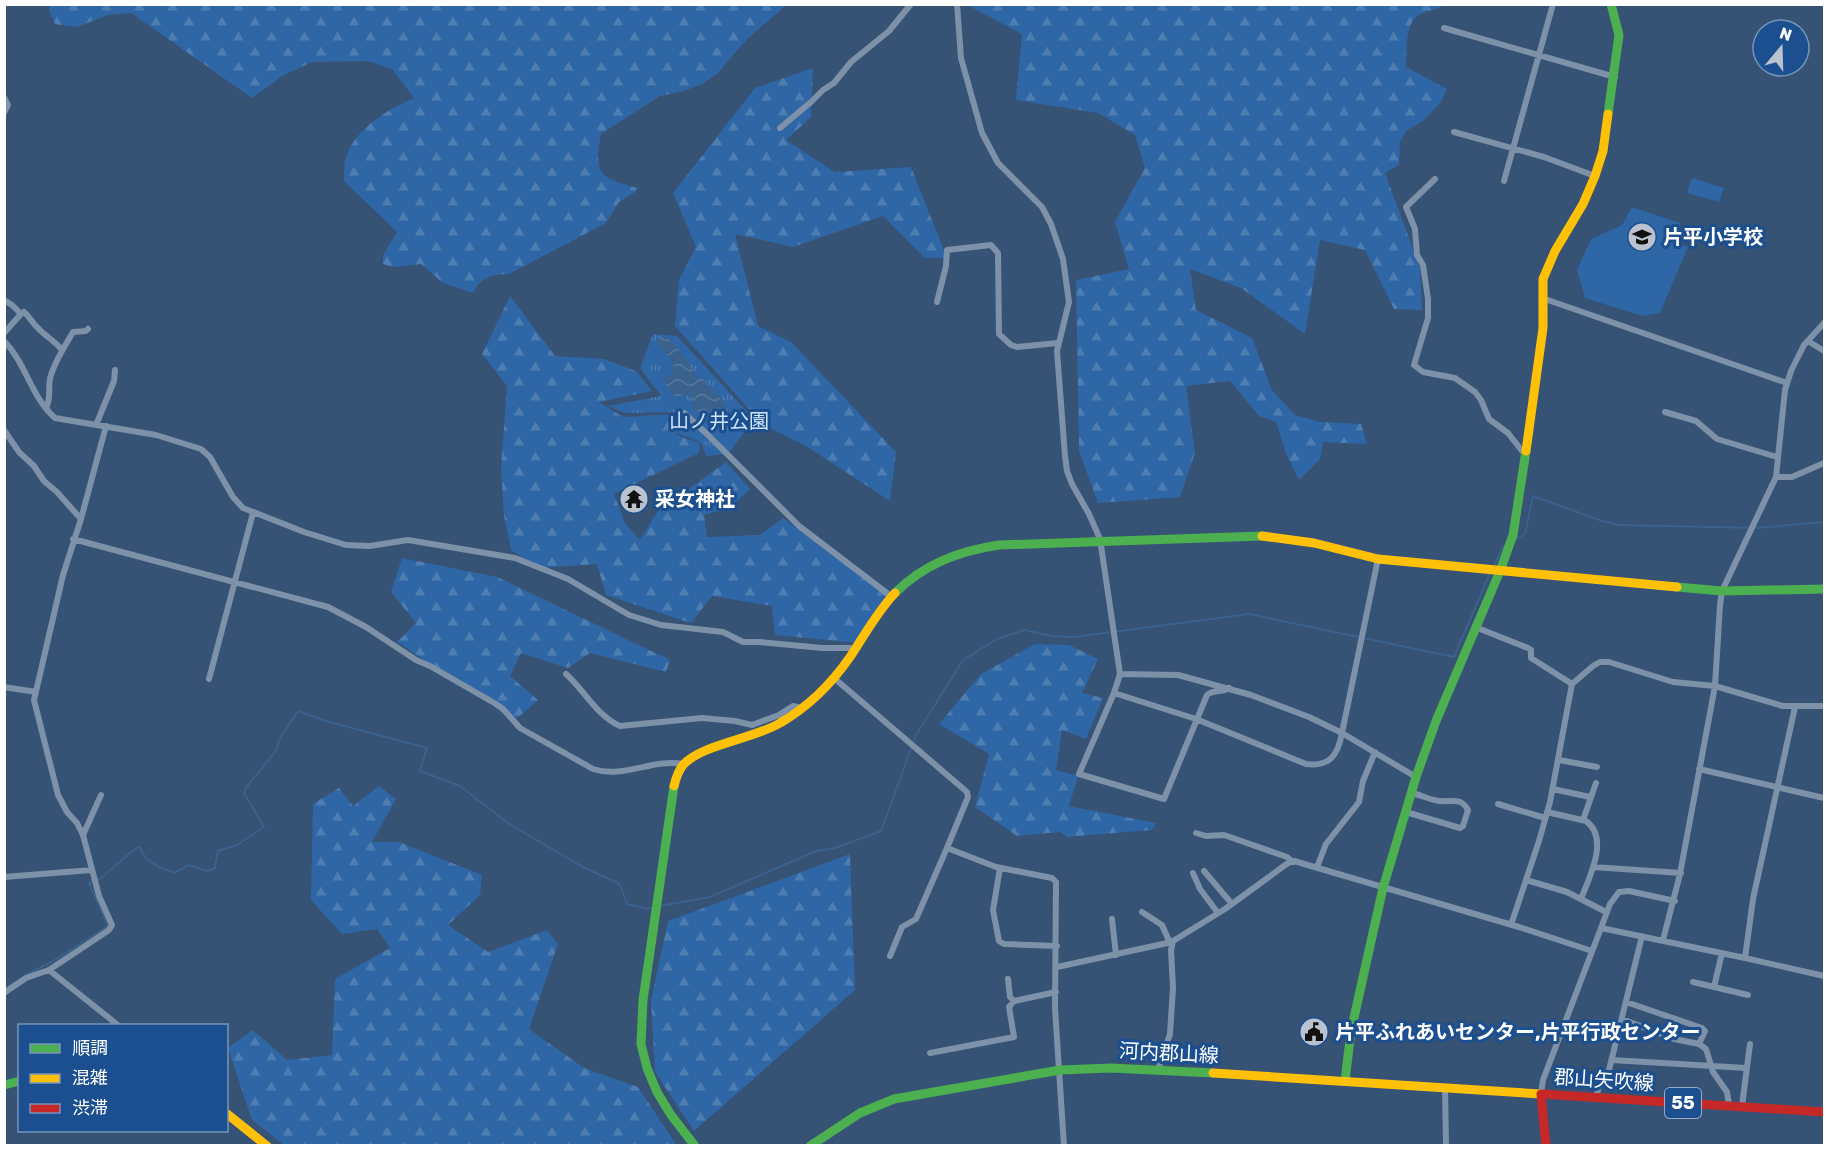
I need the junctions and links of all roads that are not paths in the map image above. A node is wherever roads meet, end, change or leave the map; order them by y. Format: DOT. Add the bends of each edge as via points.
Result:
graph roads {
  1 [pos="911,4"];
  2 [pos="957,4"];
  3 [pos="1553,4"];
  4 [pos="1611,4"];
  5 [pos="1444,28"];
  6 [pos="1538,54"];
  7 [pos="1615,76"];
  8 [pos="4,97"];
  9 [pos="4,113"];
  10 [pos="780,128"];
  11 [pos="1454,132"];
  12 [pos="1513,148"];
  13 [pos="1595,176"];
  14 [pos="1435,179"];
  15 [pos="1504,181"];
  16 [pos="1542,298"];
  17 [pos="4,300"];
  18 [pos="937,302"];
  19 [pos="24,312"];
  20 [pos="1824,323"];
  21 [pos="88,329"];
  22 [pos="4,333"];
  23 [pos="1808,340"];
  24 [pos="4,341"];
  25 [pos="1058,343"];
  26 [pos="62,350"];
  27 [pos="1824,351"];
  28 [pos="115,370"];
  29 [pos="1786,383"];
  30 [pos="46,408"];
  31 [pos="1665,412"];
  32 [pos="684,413"];
  33 [pos="96,424"];
  34 [pos="106,426"];
  35 [pos="4,430"];
  36 [pos="1526,456"];
  37 [pos="1777,457"];
  38 [pos="1824,464"];
  39 [pos="1776,477"];
  40 [pos="254,513"];
  41 [pos="81,519"];
  42 [pos="73,539"];
  43 [pos="1100,539"];
  44 [pos="1377,560"];
  45 [pos="1500,571"];
  46 [pos="234,583"];
  47 [pos="1824,590"];
  48 [pos="1722,591"];
  49 [pos="892,597"];
  50 [pos="1476,627"];
  51 [pos="855,648"];
  52 [pos="566,674"];
  53 [pos="1120,674"];
  54 [pos="834,678"];
  55 [pos="209,680"];
  56 [pos="1572,684"];
  57 [pos="1715,686"];
  58 [pos="4,687"];
  59 [pos="1229,688"];
  60 [pos="36,692"];
  61 [pos="1114,693"];
  62 [pos="1824,706"];
  63 [pos="1795,707"];
  64 [pos="801,708"];
  65 [pos="1196,719"];
  66 [pos="1342,733"];
  67 [pos="1376,752"];
  68 [pos="1559,760"];
  69 [pos="684,764"];
  70 [pos="1597,766"];
  71 [pos="1699,769"];
  72 [pos="1416,777"];
  73 [pos="1596,783"];
  74 [pos="1778,787"];
  75 [pos="1552,789"];
  76 [pos="1412,793"];
  77 [pos="101,795"];
  78 [pos="1590,798"];
  79 [pos="1824,798"];
  80 [pos="1498,804"];
  81 [pos="1406,812"];
  82 [pos="1546,815"];
  83 [pos="1583,820"];
  84 [pos="1196,833"];
  85 [pos="83,835"];
  86 [pos="947,848"];
  87 [pos="1293,862"];
  88 [pos="1317,867"];
  89 [pos="1593,867"];
  90 [pos="999,868"];
  91 [pos="92,870"];
  92 [pos="1204,871"];
  93 [pos="1193,873"];
  94 [pos="1681,873"];
  95 [pos="4,878"];
  96 [pos="1526,880"];
  97 [pos="1383,888"];
  98 [pos="1581,899"];
  99 [pos="1675,902"];
  100 [pos="1232,904"];
  101 [pos="1142,912"];
  102 [pos="1606,912"];
  103 [pos="1218,913"];
  104 [pos="1112,919"];
  105 [pos="1511,925"];
  106 [pos="1601,928"];
  107 [pos="1642,936"];
  108 [pos="1664,940"];
  109 [pos="1171,943"];
  110 [pos="1057,946"];
  111 [pos="1592,951"];
  112 [pos="1722,953"];
  113 [pos="1116,955"];
  114 [pos="890,956"];
  115 [pos="1746,958"];
  116 [pos="1057,966"];
  117 [pos="49,970"];
  118 [pos="1824,976"];
  119 [pos="1008,979"];
  120 [pos="1694,982"];
  121 [pos="1714,987"];
  122 [pos="1056,992"];
  123 [pos="4,993"];
  124 [pos="1748,995"];
  125 [pos="1014,1001"];
  126 [pos="1626,1002"];
  127 [pos="1622,1019"];
  128 [pos="116,1024"];
  129 [pos="1699,1044"];
  130 [pos="1750,1044"];
  131 [pos="930,1053"];
  132 [pos="1611,1060"];
  133 [pos="1711,1066"];
  134 [pos="1746,1068"];
  135 [pos="1060,1070"];
  136 [pos="1158,1070"];
  137 [pos="1345,1081"];
  138 [pos="1445,1087"];
  139 [pos="1541,1094"];
  140 [pos="1596,1098"];
  141 [pos="1729,1105"];
  142 [pos="1742,1106"];
  143 [pos="1824,1112"];
  144 [pos="228,1115"];
  145 [pos="267,1146"];
  146 [pos="695,1146"];
  147 [pos="810,1146"];
  148 [pos="1064,1146"];
  149 [pos="1446,1146"];
  150 [pos="1546,1146"];
  1 -- 10 [label="street" via="889,31"];
  2 -- 25 [label="street" via="961,58 982,133 998,163 1042,207 1063,259 1069,302"];
  3 -- 6 [label="street"];
  4 -- 7 [label="street" via="1619,35"];
  5 -- 6 [label="street"];
  6 -- 7 [label="street"];
  6 -- 12 [label="street"];
  7 -- 13 [label="street"];
  8 -- 9 [label="street" via="8,105"];
  11 -- 12 [label="street"];
  12 -- 13 [label="street"];
  12 -- 15 [label="street"];
  13 -- 16 [label="street" via="1547,266"];
  14 -- 36 [label="street" via="1406,207 1415,229 1417,255 1424,265 1428,299 1428,318 1414,365 1423,372 1455,378 1475,392 1489,419 1508,433"];
  16 -- 29 [label="street"];
  16 -- 36 [label="street" via="1543,328"];
  17 -- 22 [label="street" via="21,314"];
  18 -- 25 [label="street" via="947,250 991,245 998,253 999,334 1015,347"];
  19 -- 26 [label="street"];
  20 -- 23 [label="street"];
  21 -- 26 [label="street" via="73,332"];
  23 -- 27 [label="street"];
  23 -- 29 [label="street"];
  24 -- 30 [label="street"];
  25 -- 43 [label="street" via="1067,471"];
  26 -- 30 [label="street" via="50,378"];
  28 -- 33 [label="street"];
  29 -- 37 [label="street"];
  30 -- 33 [label="street" via="58,419"];
  31 -- 37 [label="street" via="1696,421 1717,439"];
  32 -- 49 [label="street" via="799,526"];
  33 -- 34 [label="street"];
  34 -- 40 [label="street" via="169,438 201,449 238,503"];
  34 -- 41 [label="street"];
  35 -- 41 [label="street" via="44,481"];
  36 -- 45 [label="street" via="1516,519"];
  37 -- 39 [label="street"];
  38 -- 39 [label="street" via="1792,477"];
  39 -- 48 [label="street"];
  40 -- 46 [label="street"];
  40 -- 51 [label="street" via="346,545 408,540 515,558 568,579 629,615 661,625 723,632 747,642"];
  41 -- 42 [label="street"];
  42 -- 46 [label="street"];
  42 -- 60 [label="street"];
  43 -- 44 [label="street" via="1258,535 1314,543"];
  43 -- 49 [label="street" via="987,545 965,550 914,576"];
  43 -- 53 [label="street"];
  44 -- 45 [label="street"];
  44 -- 66 [label="street"];
  45 -- 48 [label="street"];
  45 -- 50 [label="street"];
  46 -- 55 [label="street"];
  46 -- 69 [label="street" via="339,611 496,704 520,728 593,769 621,772 669,762"];
  47 -- 48 [label="street"];
  48 -- 57 [label="street"];
  49 -- 51 [label="street"];
  50 -- 56 [label="street" via="1528,648 1532,658"];
  50 -- 72 [label="street"];
  51 -- 54 [label="street"];
  52 -- 64 [label="street" via="599,712 620,726 702,718 752,725 779,716 793,706"];
  53 -- 59 [label="street" via="1178,675"];
  53 -- 61 [label="street"];
  54 -- 64 [label="street"];
  54 -- 86 [label="street" via="967,792"];
  56 -- 57 [label="street" via="1603,662 1673,682"];
  56 -- 68 [label="street"];
  57 -- 63 [label="street"];
  57 -- 71 [label="street"];
  58 -- 60 [label="street"];
  59 -- 65 [label="street" via="1209,693"];
  59 -- 66 [label="street"];
  60 -- 85 [label="street" via="35,709 58,795"];
  61 -- 65 [label="street"];
  61 -- 65 [label="street" via="1079,774 1162,799"];
  62 -- 63 [label="street"];
  63 -- 74 [label="street"];
  64 -- 69 [label="street" via="759,733"];
  65 -- 66 [label="street" via="1312,765 1334,757"];
  66 -- 67 [label="street"];
  67 -- 72 [label="street"];
  67 -- 88 [label="street" via="1359,802 1326,844"];
  68 -- 70 [label="street"];
  68 -- 75 [label="street"];
  69 -- 146 [label="street" via="671,798 641,1027 648,1074 675,1124"];
  71 -- 74 [label="street"];
  71 -- 94 [label="street"];
  72 -- 76 [label="street"];
  73 -- 78 [label="street"];
  74 -- 79 [label="street"];
  74 -- 115 [label="street" via="1753,899"];
  75 -- 78 [label="street"];
  75 -- 82 [label="street"];
  76 -- 81 [label="street"];
  76 -- 81 [label="street" via="1440,801 1460,801 1468,810 1464,824 1460,828"];
  77 -- 85 [label="street"];
  78 -- 83 [label="street"];
  80 -- 82 [label="street"];
  81 -- 97 [label="street"];
  82 -- 83 [label="street"];
  82 -- 96 [label="street"];
  83 -- 89 [label="street" via="1592,825 1597,838"];
  84 -- 87 [label="street" via="1224,835"];
  85 -- 91 [label="street"];
  86 -- 90 [label="street"];
  86 -- 114 [label="street" via="916,919 902,927"];
  87 -- 88 [label="street"];
  87 -- 100 [label="street"];
  88 -- 97 [label="street"];
  89 -- 94 [label="street"];
  89 -- 98 [label="street"];
  90 -- 110 [label="street" via="1055,880"];
  90 -- 110 [label="street" via="993,910 999,941 1009,945"];
  91 -- 95 [label="street"];
  91 -- 117 [label="street" via="112,925"];
  92 -- 100 [label="street"];
  93 -- 103 [label="street"];
  94 -- 99 [label="street"];
  96 -- 98 [label="street"];
  96 -- 105 [label="street"];
  97 -- 105 [label="street"];
  97 -- 137 [label="street" via="1351,1031"];
  98 -- 102 [label="street"];
  99 -- 102 [label="street" via="1624,891 1615,896"];
  99 -- 108 [label="street"];
  100 -- 103 [label="street"];
  101 -- 109 [label="street" via="1162,925"];
  102 -- 106 [label="street"];
  103 -- 109 [label="street"];
  104 -- 113 [label="street"];
  105 -- 111 [label="street"];
  106 -- 107 [label="street"];
  106 -- 111 [label="street"];
  107 -- 108 [label="street"];
  107 -- 126 [label="street"];
  108 -- 112 [label="street"];
  109 -- 113 [label="street"];
  109 -- 136 [label="street" via="1170,1029"];
  110 -- 116 [label="street"];
  111 -- 139 [label="street"];
  112 -- 115 [label="street"];
  112 -- 121 [label="street"];
  113 -- 116 [label="street"];
  115 -- 118 [label="street"];
  116 -- 122 [label="street"];
  117 -- 123 [label="street" via="26,978"];
  117 -- 128 [label="street"];
  119 -- 125 [label="street"];
  120 -- 121 [label="street"];
  121 -- 124 [label="street"];
  122 -- 125 [label="street"];
  122 -- 135 [label="street"];
  125 -- 131 [label="street" via="1009,1007 1014,1037"];
  126 -- 127 [label="street"];
  126 -- 129 [label="street" via="1702,1028 1705,1031"];
  127 -- 129 [label="street"];
  127 -- 132 [label="street"];
  129 -- 133 [label="street" via="1707,1051"];
  130 -- 134 [label="street"];
  132 -- 133 [label="street"];
  132 -- 140 [label="street"];
  133 -- 134 [label="street"];
  133 -- 141 [label="street" via="1727,1092"];
  134 -- 142 [label="street"];
  135 -- 136 [label="street, 河内郡山線"];
  135 -- 147 [label="street, 河内郡山線" via="872,1105"];
  135 -- 148 [label="street"];
  136 -- 137 [label="street, 河内郡山線"];
  137 -- 138 [label="street, 河内郡山線"];
  138 -- 139 [label="street, 河内郡山線"];
  138 -- 149 [label="street"];
  139 -- 140 [label="street, 郡山矢吹線 / 55"];
  139 -- 150 [label="street, 郡山矢吹線"];
  140 -- 141 [label="street, 郡山矢吹線 / 55"];
  141 -- 142 [label="street, 郡山矢吹線 / 55"];
  142 -- 143 [label="street, 郡山矢吹線 / 55"];
  144 -- 145 [label="street"];
}
